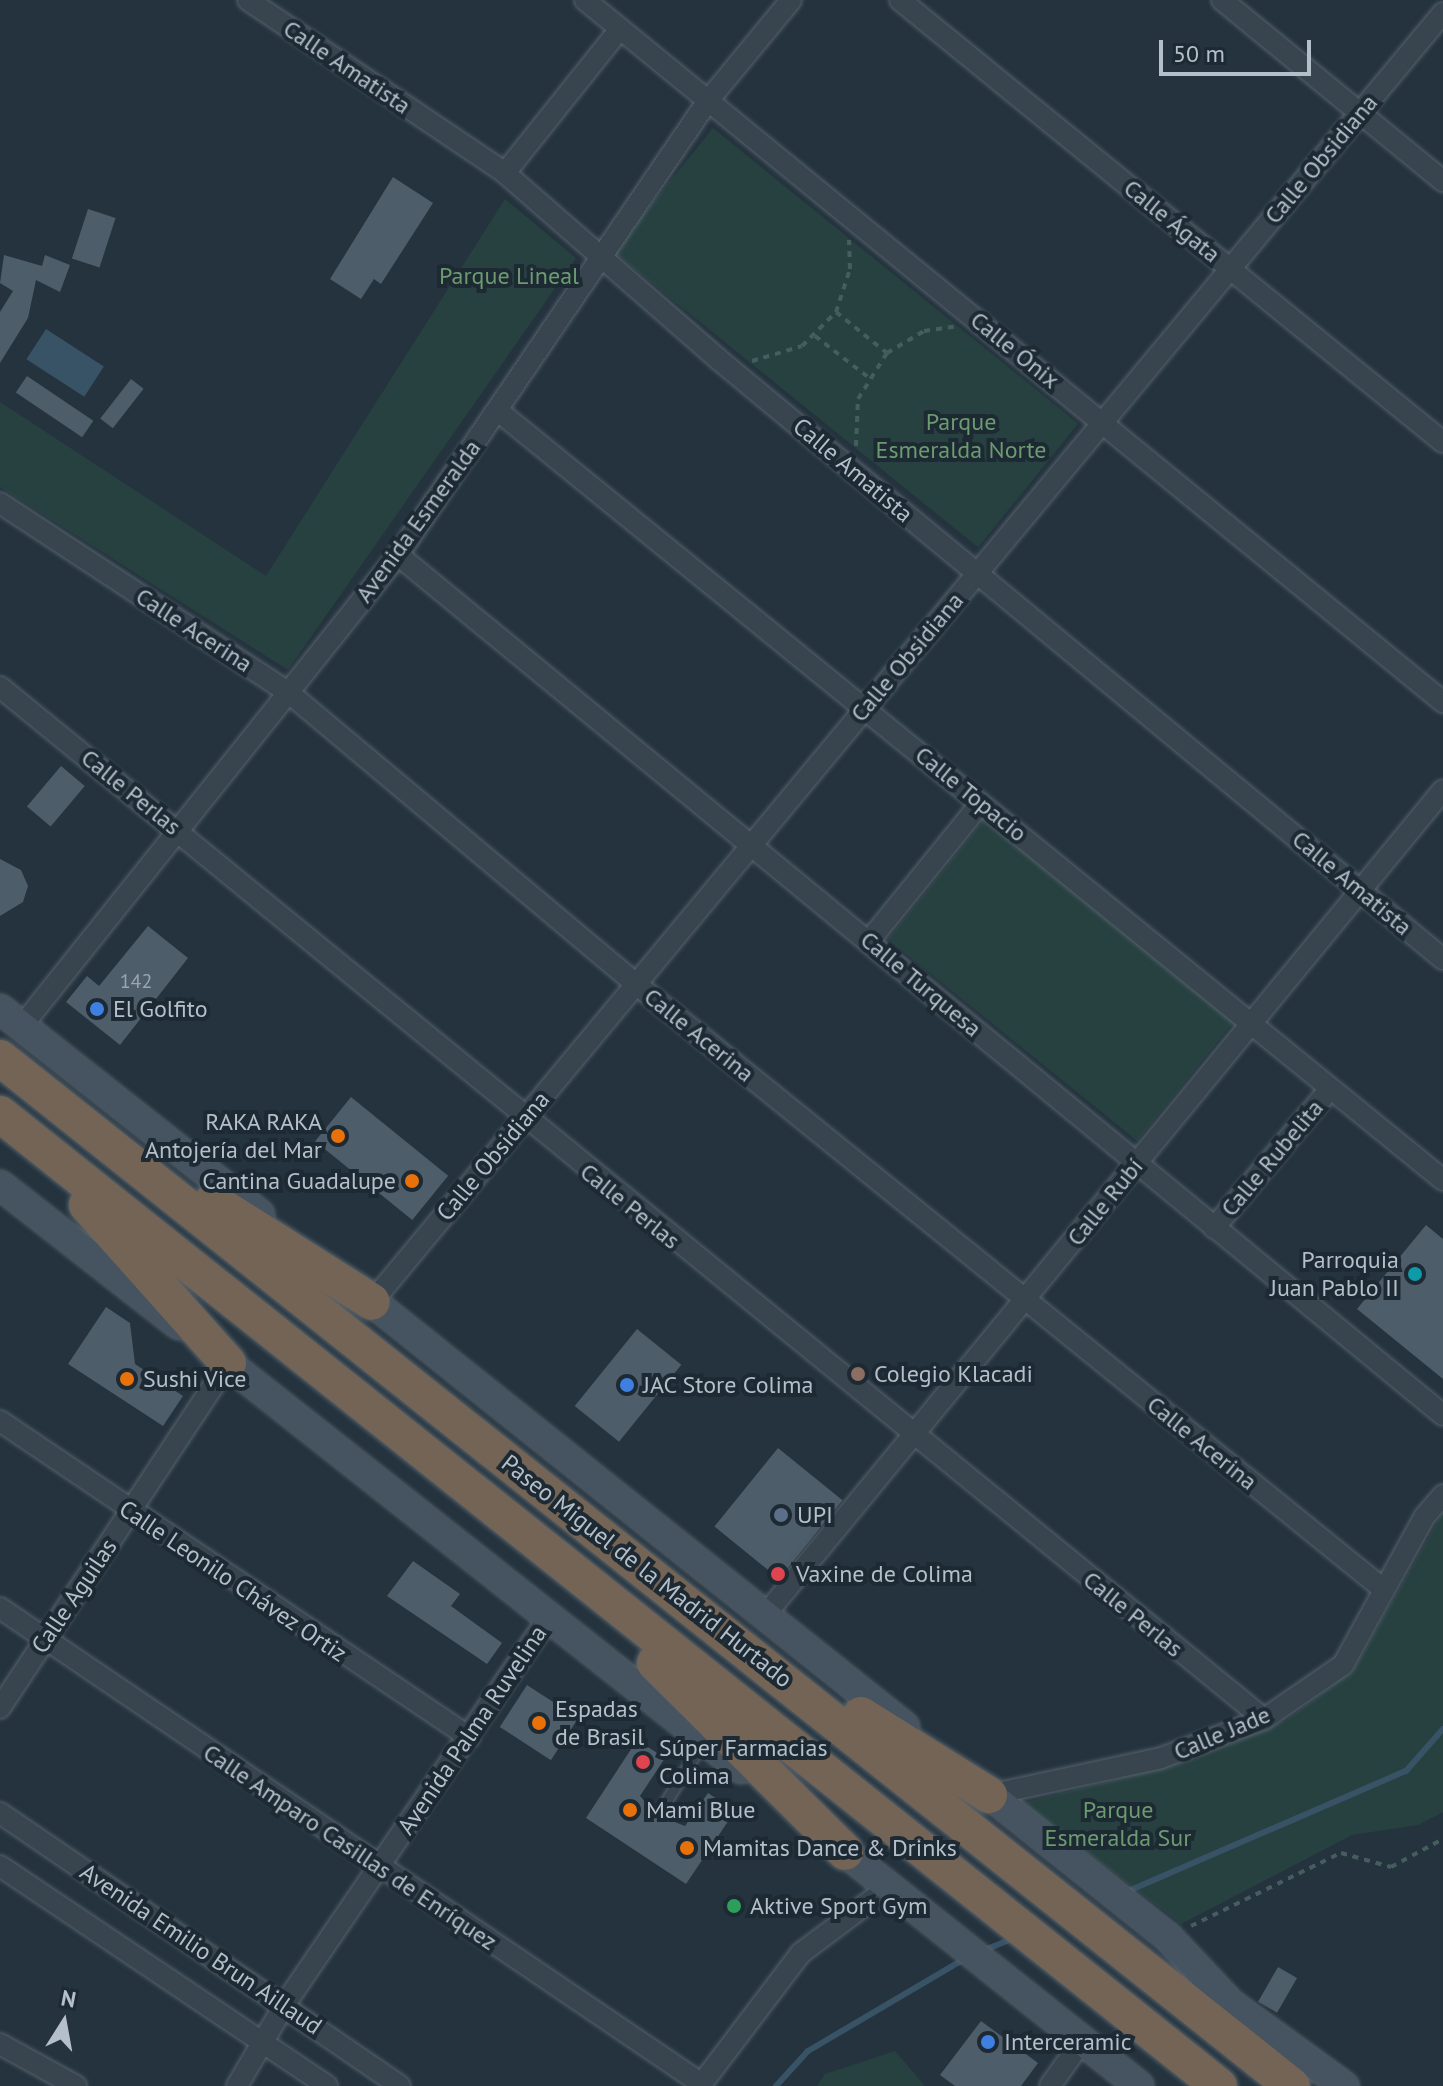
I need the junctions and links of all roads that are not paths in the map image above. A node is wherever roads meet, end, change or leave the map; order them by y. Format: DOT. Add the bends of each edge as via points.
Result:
graph roads {
  1 [pos="248,0"];
  2 [pos="585,0"];
  3 [pos="791,0"];
  4 [pos="900,0"];
  5 [pos="1222,0"];
  6 [pos="1443,13"];
  7 [pos="620,29"];
  8 [pos="707,102"];
  9 [pos="1360,113"];
  10 [pos="505,173"];
  11 [pos="1443,181"];
  12 [pos="602,255"];
  13 [pos="1230,269"];
  14 [pos="497,410"];
  15 [pos="1103,422"];
  16 [pos="1443,442"];
  17 [pos="0,503"];
  18 [pos="398,555"];
  19 [pos="977,573"];
  20 [pos="0,687"];
  21 [pos="288,692"];
  22 [pos="1443,702"];
  23 [pos="865,707"];
  24 [pos="1443,790"];
  25 [pos="981,803"];
  26 [pos="178,830"];
  27 [pos="752,845"];
  28 [pos="1360,890"];
  29 [pos="870,940"];
  30 [pos="1443,959"];
  31 [pos="636,984"];
  32 [pos="11,1018"];
  33 [pos="1251,1024"];
  34 [pos="0,1058"];
  35 [pos="1330,1089"];
  36 [pos="49,1098"];
  37 [pos="523,1120"];
  38 [pos="11,1123"];
  39 [pos="1136,1164"];
  40 [pos="1443,1180"];
  41 [pos="0,1185"];
  42 [pos="1214,1228"];
  43 [pos="1025,1299"];
  44 [pos="372,1302"];
  45 [pos="228,1363"];
  46 [pos="1443,1415"];
  47 [pos="0,1421"];
  48 [pos="913,1435"];
  49 [pos="1443,1495"];
  50 [pos="129,1513"];
  51 [pos="521,1529"];
  52 [pos="1383,1589"];
  53 [pos="0,1608"];
  54 [pos="766,1614"];
  55 [pos="550,1615"];
  56 [pos="733,1637"];
  57 [pos="45,1639"];
  58 [pos="0,1708"];
  59 [pos="1264,1719"];
  60 [pos="469,1737"];
  61 [pos="705,1740"];
  62 [pos="989,1795"];
  63 [pos="662,1809"];
  64 [pos="0,1813"];
  65 [pos="845,1852"];
  66 [pos="0,1866"];
  67 [pos="379,1867"];
  68 [pos="889,1887"];
  69 [pos="285,2004"];
  70 [pos="262,2041"];
  71 [pos="1082,2041"];
  72 [pos="0,2044"];
  73 [pos="701,2085"];
  74 [pos="76,2086"];
  75 [pos="237,2086"];
  76 [pos="327,2086"];
  77 [pos="400,2086"];
  78 [pos="1050,2086"];
  79 [pos="1139,2086"];
  80 [pos="1219,2086"];
  81 [pos="1292,2086"];
  82 [pos="1344,2086"];
  1 -- 10 [label="street, Calle Amatista"];
  2 -- 7 [label="street, Calle Ónix"];
  3 -- 8 [label="street, Avenida Esmeralda"];
  4 -- 13 [label="street, Calle Ágata"];
  5 -- 9 [label="street"];
  6 -- 9 [label="street, Calle Obsidiana"];
  7 -- 8 [label="street, Calle Ónix"];
  7 -- 10 [label="street"];
  8 -- 12 [label="street, Avenida Esmeralda"];
  8 -- 15 [label="street, Calle Ónix"];
  9 -- 11 [label="street"];
  9 -- 13 [label="street, Calle Obsidiana"];
  10 -- 12 [label="street, Calle Amatista"];
  12 -- 14 [label="street, Avenida Esmeralda"];
  12 -- 19 [label="street, Calle Amatista" via="718,359"];
  13 -- 15 [label="street, Calle Obsidiana"];
  13 -- 16 [label="street, Calle Ágata"];
  14 -- 18 [label="street, Avenida Esmeralda"];
  14 -- 23 [label="street, Calle Topacio"];
  15 -- 19 [label="street, Calle Obsidiana"];
  15 -- 22 [label="street, Calle Ónix"];
  17 -- 21 [label="street, Calle Acerina"];
  18 -- 21 [label="street, Avenida Esmeralda"];
  18 -- 27 [label="street, Calle Turquesa"];
  19 -- 23 [label="street, Calle Obsidiana"];
  19 -- 28 [label="street, Calle Amatista"];
  20 -- 26 [label="street, Calle Perlas"];
  21 -- 26 [label="street, Avenida Esmeralda"];
  21 -- 31 [label="street, Calle Acerina"];
  23 -- 25 [label="street, Calle Topacio"];
  23 -- 27 [label="street, Calle Obsidiana"];
  24 -- 28 [label="street, Calle Rubí"];
  25 -- 29 [label="street"];
  25 -- 33 [label="street, Calle Topacio"];
  26 -- 32 [label="street, Avenida Esmeralda"];
  26 -- 37 [label="street, Calle Perlas"];
  27 -- 29 [label="street, Calle Turquesa"];
  27 -- 31 [label="street, Calle Obsidiana"];
  28 -- 30 [label="street, Calle Amatista"];
  28 -- 33 [label="street, Calle Rubí"];
  29 -- 39 [label="street, Calle Turquesa"];
  31 -- 37 [label="street, Calle Obsidiana"];
  31 -- 43 [label="street, Calle Acerina"];
  32 -- 44 [label="street"];
  33 -- 35 [label="street, Calle Topacio"];
  33 -- 39 [label="street, Calle Rubí"];
  34 -- 36 [label="highway, Paseo Miguel de la Madrid Hurtado"];
  35 -- 40 [label="street, Calle Topacio"];
  35 -- 42 [label="street, Calle Rubelita"];
  36 -- 44 [label="highway"];
  36 -- 56 [label="highway, Paseo Miguel de la Madrid Hurtado"];
  37 -- 44 [label="street, Calle Obsidiana"];
  37 -- 48 [label="street, Calle Perlas"];
  38 -- 45 [label="highway"];
  38 -- 51 [label="highway, Paseo Miguel de la Madrid Hurtado"];
  39 -- 42 [label="street, Calle Turquesa"];
  39 -- 43 [label="street, Calle Rubí"];
  41 -- 45 [label="street"];
  42 -- 46 [label="street, Calle Turquesa"];
  43 -- 48 [label="street, Calle Rubí"];
  43 -- 52 [label="street, Calle Acerina"];
  44 -- 54 [label="street"];
  45 -- 50 [label="street, Calle Aguilas"];
  45 -- 55 [label="street"];
  47 -- 50 [label="street, Calle Leonilo Chávez Ortiz"];
  48 -- 54 [label="street, Calle Rubí"];
  48 -- 59 [label="street, Calle Perlas"];
  49 -- 52 [label="street, Calle Jade"];
  50 -- 57 [label="street, Calle Aguilas"];
  50 -- 60 [label="street, Calle Leonilo Chávez Ortiz"];
  51 -- 65 [label="highway"];
  51 -- 80 [label="highway, Paseo Miguel de la Madrid Hurtado"];
  52 -- 59 [label="street, Calle Jade" via="1343,1665"];
  53 -- 57 [label="street, Calle Amparo Casillas de Enríquez"];
  54 -- 62 [label="street"];
  55 -- 60 [label="street, Avenida Palma Ruvelina"];
  55 -- 61 [label="street"];
  56 -- 62 [label="highway"];
  56 -- 81 [label="highway, Paseo Miguel de la Madrid Hurtado"];
  57 -- 58 [label="street, Calle Aguilas"];
  57 -- 67 [label="street, Calle Amparo Casillas de Enríquez"];
  59 -- 62 [label="street, Calle Jade" via="1161,1758"];
  60 -- 67 [label="street, Avenida Palma Ruvelina"];
  61 -- 63 [label="lane"];
  61 -- 65 [label="street"];
  62 -- 82 [label="street" via="1168,1937 1231,2004"];
  64 -- 69 [label="street, Avenida Emilio Brun Aillaud"];
  65 -- 68 [label="street"];
  66 -- 70 [label="street, Avenida Emilio Brun Aillaud"];
  67 -- 69 [label="street, Avenida Palma Ruvelina"];
  67 -- 73 [label="street, Calle Amparo Casillas de Enríquez"];
  68 -- 71 [label="street"];
  68 -- 73 [label="street" via="801,1953"];
  69 -- 70 [label="street, Avenida Palma Ruvelina"];
  69 -- 77 [label="street, Avenida Emilio Brun Aillaud"];
  70 -- 75 [label="street, Avenida Palma Ruvelina"];
  70 -- 76 [label="street, Avenida Emilio Brun Aillaud"];
  71 -- 78 [label="street"];
  71 -- 79 [label="street"];
  72 -- 74 [label="street"];
}
